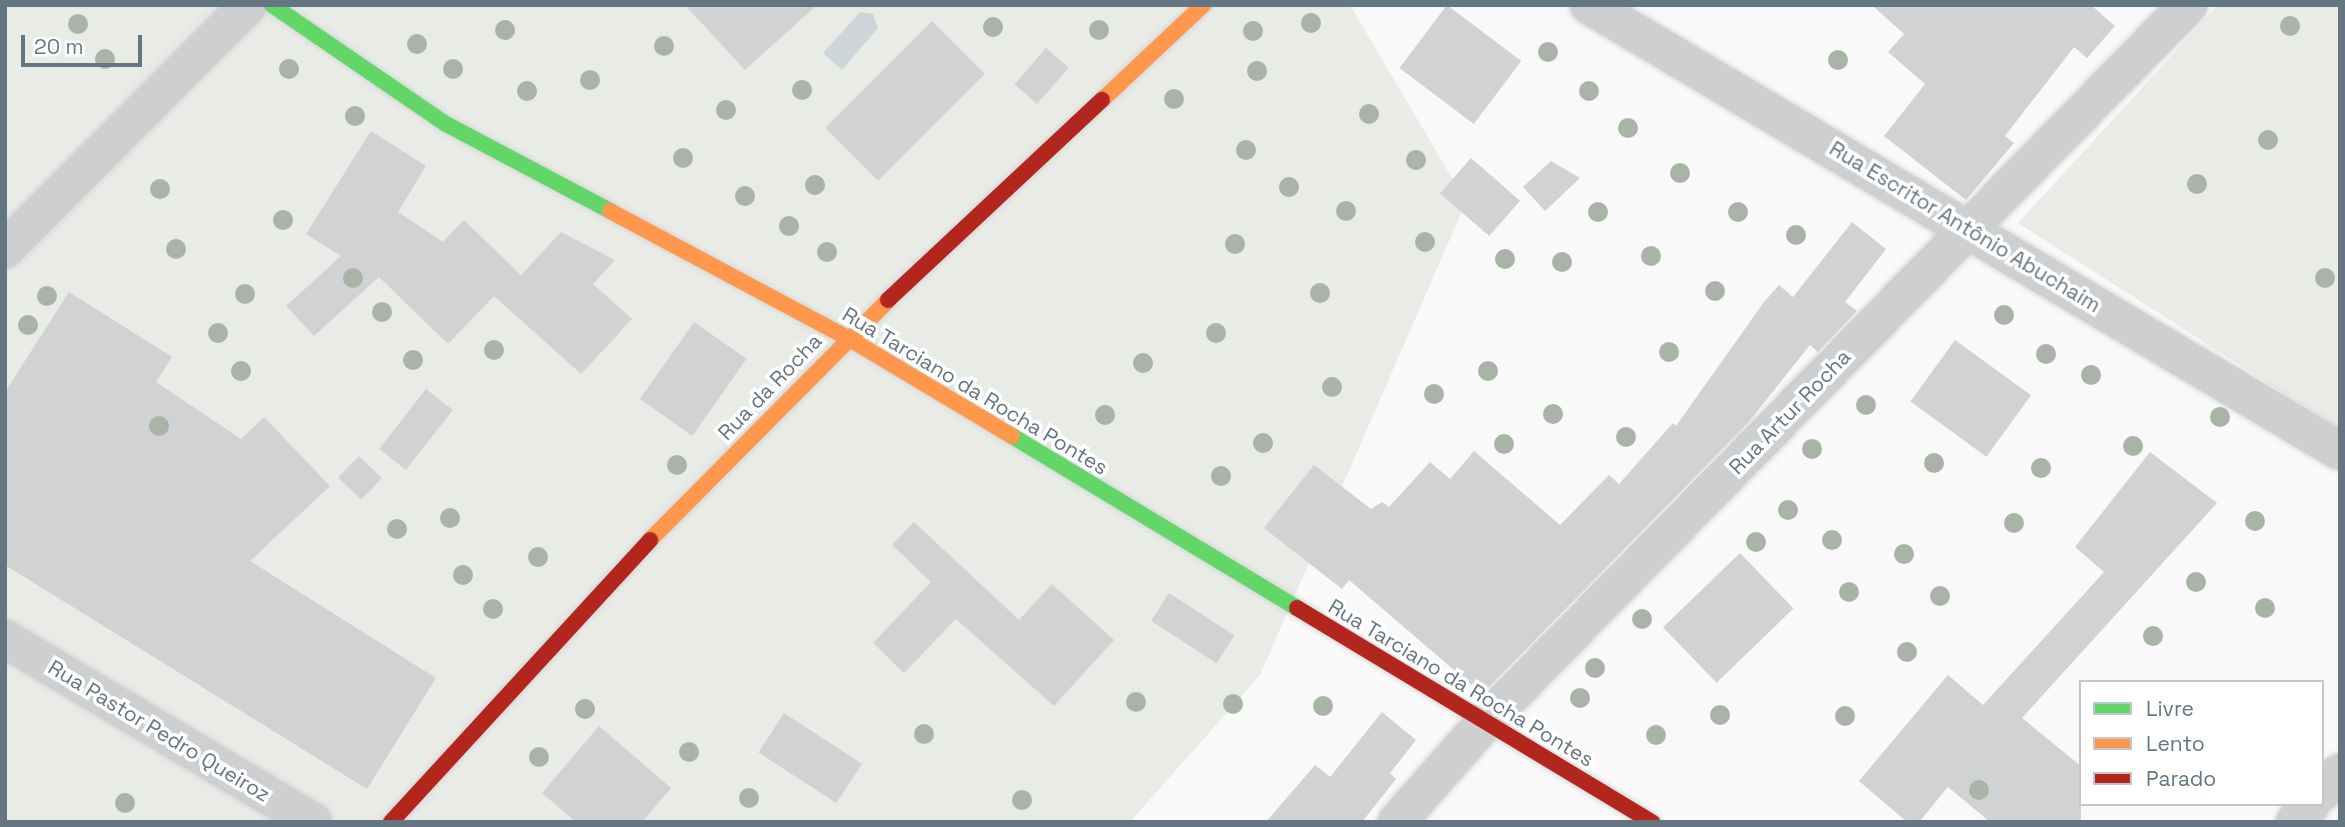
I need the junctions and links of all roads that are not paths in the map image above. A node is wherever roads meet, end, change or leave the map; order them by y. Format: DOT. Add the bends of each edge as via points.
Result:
graph roads {
  1 [pos="248,5"];
  2 [pos="272,5"];
  3 [pos="1203,5"];
  4 [pos="1590,5"];
  5 [pos="2188,5"];
  6 [pos="1970,229"];
  7 [pos="5,248"];
  8 [pos="848,338"];
  9 [pos="2340,452"];
  10 [pos="5,639"];
  11 [pos="1485,722"];
  12 [pos="2340,773"];
  13 [pos="2324,790"];
  14 [pos="2309,806"];
  15 [pos="313,822"];
  16 [pos="391,822"];
  17 [pos="1397,822"];
  18 [pos="1652,822"];
  19 [pos="2295,822"];
  1 -- 7 [label="street"];
  2 -- 8 [label="street, Rua Tarciano da Rocha Pontes" via="446,124"];
  3 -- 8 [label="street, Rua da Rocha"];
  4 -- 6 [label="street, Rua Escritor Antônio Abuchaim"];
  5 -- 6 [label="street, Rua Artur Rocha"];
  6 -- 9 [label="street, Rua Escritor Antônio Abuchaim"];
  6 -- 11 [label="street, Rua Artur Rocha"];
  8 -- 11 [label="street, Rua Tarciano da Rocha Pontes"];
  8 -- 16 [label="street, Rua da Rocha" via="571,620"];
  10 -- 15 [label="street, Rua Pastor Pedro Queiroz"];
  11 -- 17 [label="street, Rua Artur Rocha"];
  11 -- 18 [label="street, Rua Tarciano da Rocha Pontes"];
  12 -- 13 [label="street"];
  14 -- 19 [label="street"];
}
